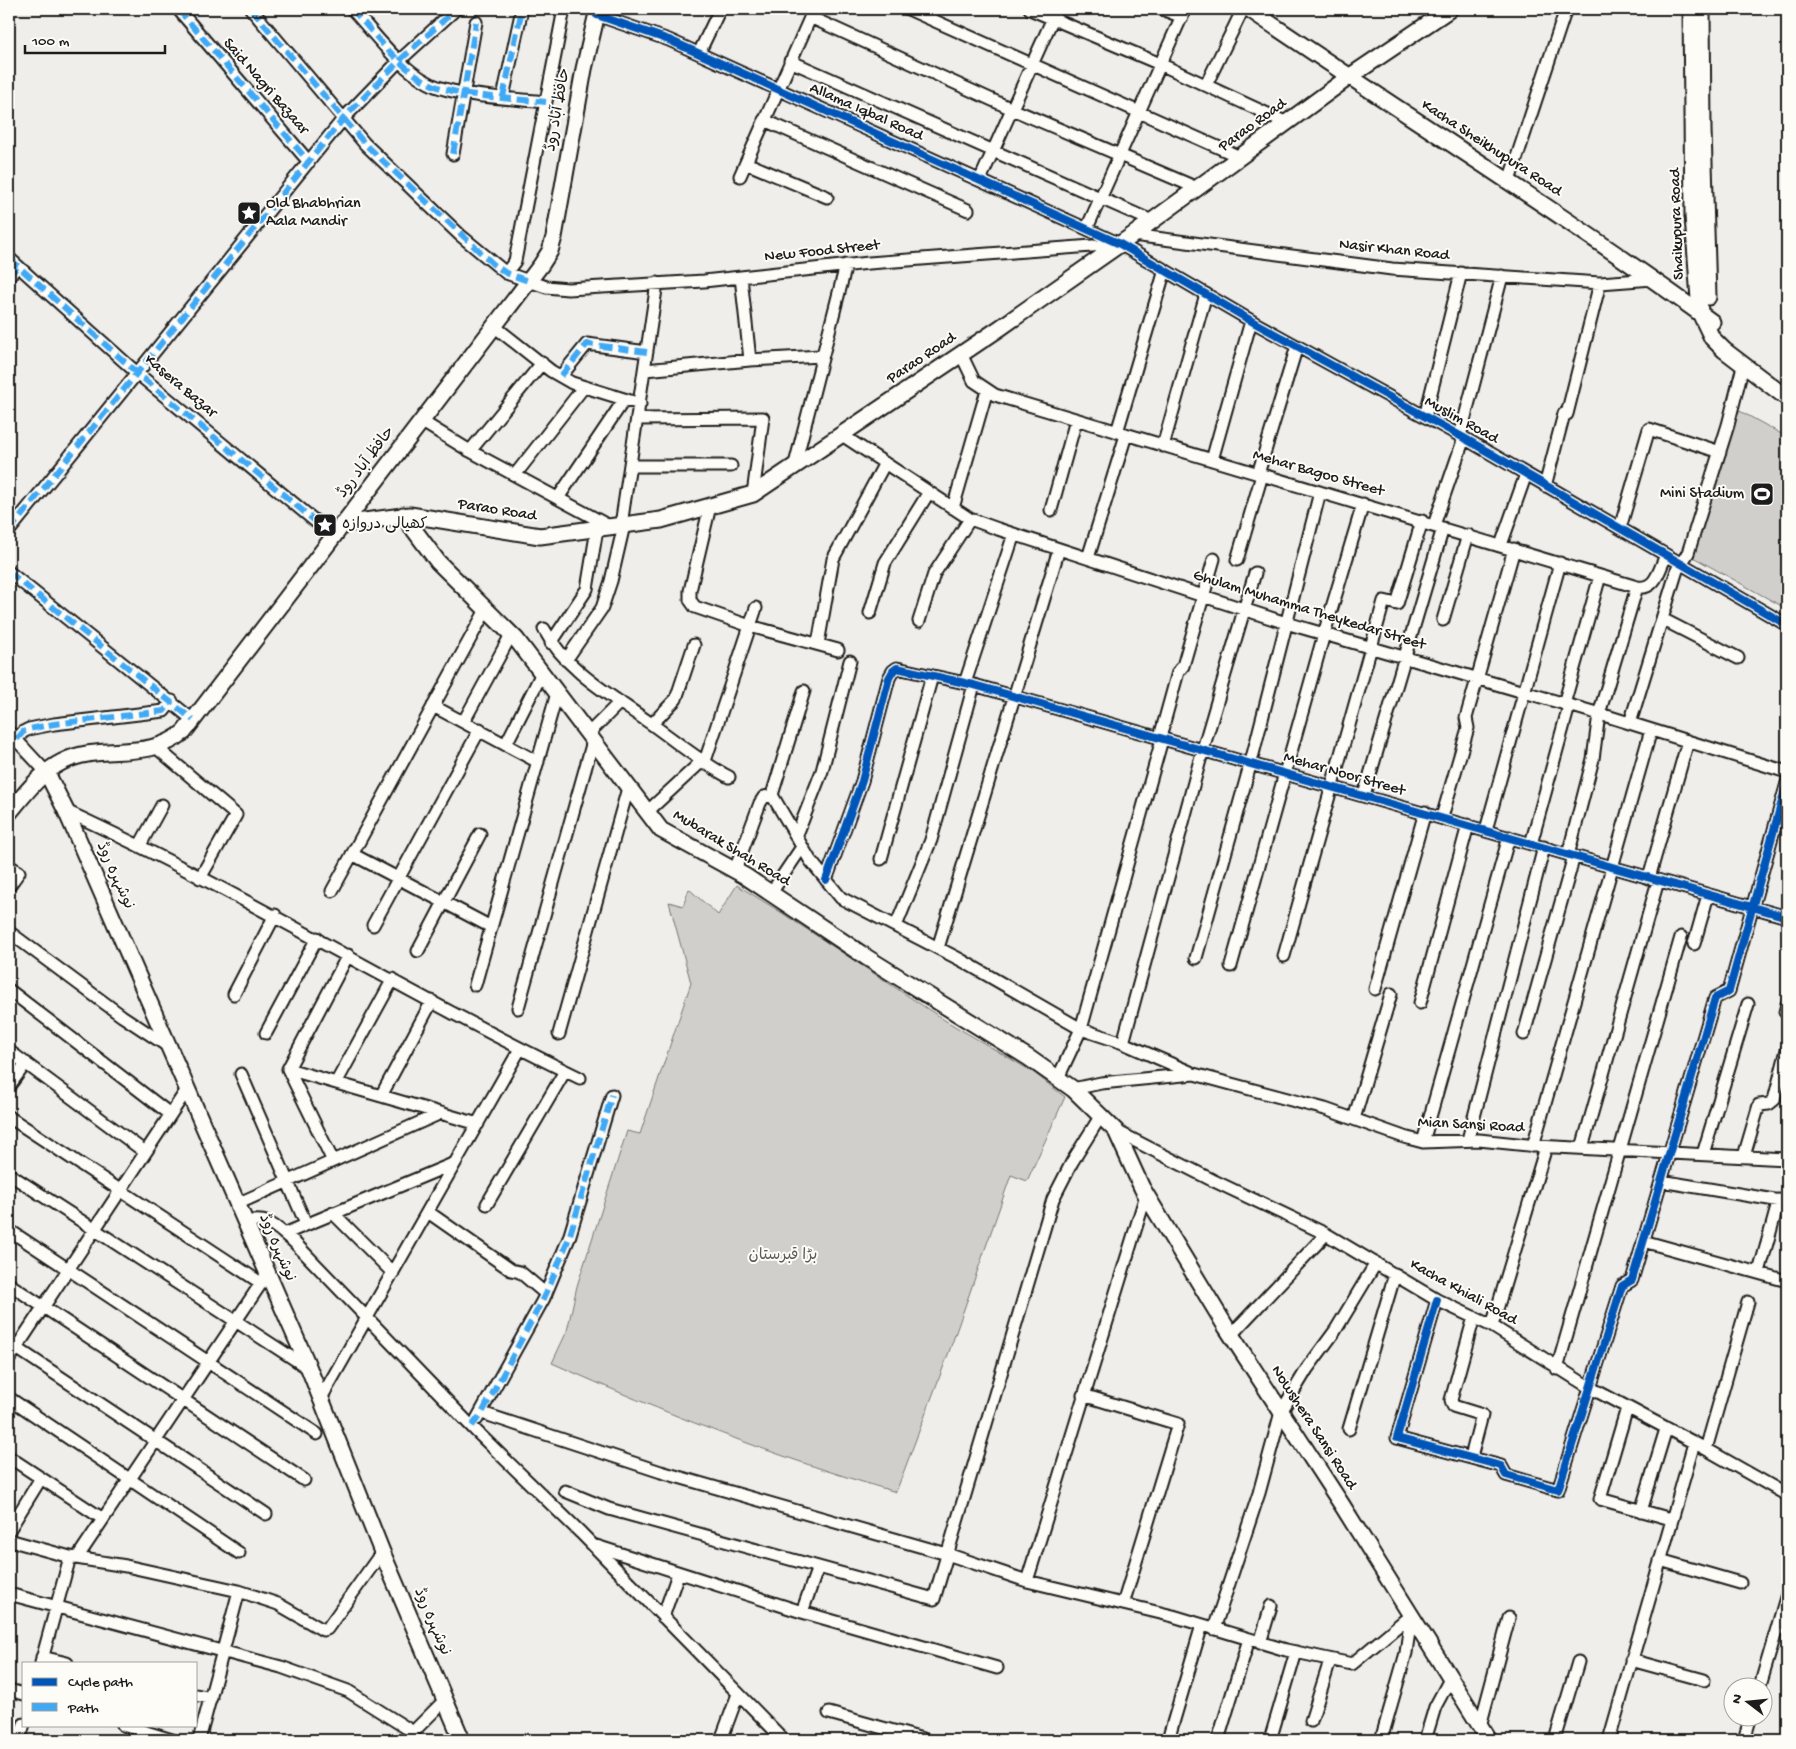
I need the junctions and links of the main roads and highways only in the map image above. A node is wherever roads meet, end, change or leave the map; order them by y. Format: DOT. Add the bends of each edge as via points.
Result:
graph roads {
  1 [pos="1249,9"];
  2 [pos="1450,9"];
  3 [pos="1691,9"];
  4 [pos="1702,9"];
  5 [pos="598,12"];
  6 [pos="1349,77"];
  7 [pos="1706,318"];
  8 [pos="1787,388"];
  9 [pos="1787,398"];
  10 [pos="403,515"];
  11 [pos="338,529"];
  12 [pos="47,773"];
  13 [pos="15,800"];
  14 [pos="9,813"];
  15 [pos="1116,1131"];
  16 [pos="462,1740"];
  17 [pos="1489,1740"];
  1 -- 6 [label="main road, Kacha Sheikhupura Road"];
  2 -- 6 [label="main road, Parao Road"];
  3 -- 7 [label="main road, Shaikupura Road" via="1693,216"];
  4 -- 7 [label="main road, Shaikupura Road" via="1709,310"];
  5 -- 11 [label="main road, حافظ آباد روڈ" via="584,69 550,251"];
  6 -- 7 [label="main road, Kacha Sheikhupura Road" via="1508,181"];
  6 -- 10 [label="main road, Parao Road" via="1133,235 753,494 661,520 540,536"];
  7 -- 8 [label="main road, Shaikupura Road" via="1729,344"];
  7 -- 9 [label="main road, Shaikupura Road" via="1712,338"];
  10 -- 11 [label="main road, Parao Road"];
  10 -- 15 [label="main road, Mubarak Shah Road" via="438,562 512,633 661,830 735,870 866,957 1030,1058 1073,1089"];
  11 -- 12 [label="main road, حافظ آباد روڈ" via="184,732 157,748 80,756 62,762"];
  12 -- 13 [label="main road, حافظ آباد روڈ"];
  12 -- 16 [label="main road, نوشہرہ روڈ" via="246,1222 264,1278 308,1368"];
  13 -- 14 [label="main road, حافظ آباد روڈ"];
  15 -- 17 [label="main road, Nowshera Sansi Road" via="1146,1195 1231,1335"];
}
